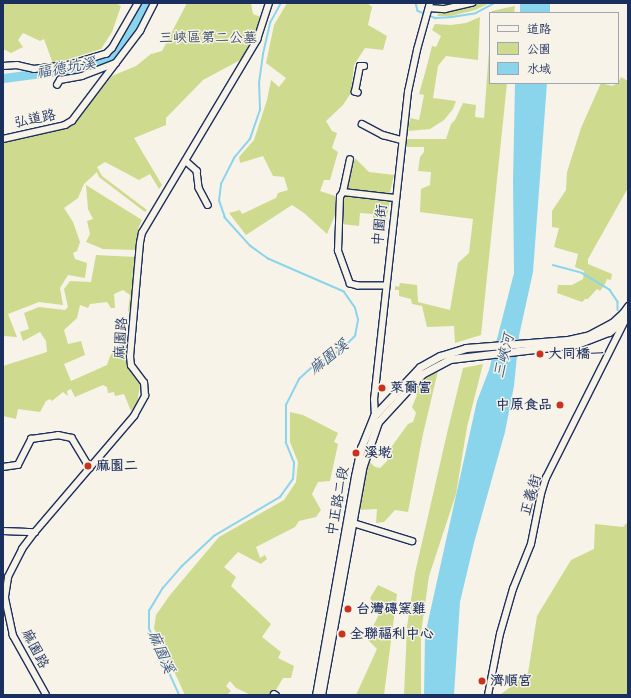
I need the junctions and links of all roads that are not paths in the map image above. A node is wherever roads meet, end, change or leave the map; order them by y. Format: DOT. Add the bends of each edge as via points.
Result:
graph roads {
  1 [pos="138,3"];
  2 [pos="154,3"];
  3 [pos="269,3"];
  4 [pos="472,3"];
  5 [pos="429,5"];
  6 [pos="116,63"];
  7 [pos="3,66"];
  8 [pos="364,66"];
  9 [pos="57,85"];
  10 [pos="358,93"];
  11 [pos="362,124"];
  12 [pos="3,139"];
  13 [pos="402,140"];
  14 [pos="186,160"];
  15 [pos="350,160"];
  16 [pos="343,192"];
  17 [pos="395,198"];
  18 [pos="208,205"];
  19 [pos="386,286"];
  20 [pos="628,306"];
  21 [pos="626,316"];
  22 [pos="376,419"];
  23 [pos="3,467"];
  24 [pos="90,468"];
  25 [pos="353,523"];
  26 [pos="3,531"];
  27 [pos="35,532"];
  28 [pos="412,541"];
  29 [pos="46,695"];
  30 [pos="316,695"];
  31 [pos="321,695"];
  32 [pos="488,695"];
  1 -- 7 [label="street" via="106,54 69,66 34,69 17,65"];
  2 -- 6 [label="street, 弘道路" via="140,31"];
  3 -- 14 [label="street, 麻園路" via="257,40"];
  4 -- 5 [label="street" via="445,8"];
  5 -- 13 [label="street, 中園街" via="408,92"];
  6 -- 9 [label="street" via="82,76 60,80"];
  6 -- 12 [label="street, 弘道路" via="72,121 65,125"];
  8 -- 10 [label="street" via="360,66 355,92"];
  11 -- 13 [label="street" via="383,135"];
  13 -- 17 [label="street, 中園街"];
  14 -- 18 [label="street" via="197,171 200,188"];
  14 -- 24 [label="street, 麻園路" via="146,225 140,243 130,357 131,366 144,383 145,396 134,416"];
  15 -- 16 [label="street"];
  16 -- 17 [label="street"];
  16 -- 19 [label="street" via="340,197 338,251 344,271 350,284"];
  17 -- 19 [label="street, 中園街"];
  19 -- 22 [label="street, 中園街" via="374,400"];
  20 -- 21 [label="main road"];
  21 -- 22 [label="main road, 中正路二段" via="589,335 568,340 455,354 432,360 420,368"];
  21 -- 32 [label="street, 正義街" via="542,488 530,544 500,634"];
  22 -- 25 [label="main road, 中正路二段" via="363,465"];
  22 -- 30 [label="main road, 中正路二段" via="361,448"];
  23 -- 24 [label="street" via="18,465 31,439 58,435 72,438"];
  24 -- 27 [label="street, 麻園路"];
  25 -- 28 [label="street"];
  25 -- 31 [label="main road, 中正路二段"];
  26 -- 27 [label="street"];
  27 -- 29 [label="street, 麻園路" via="12,567 5,597 13,636"];
}
